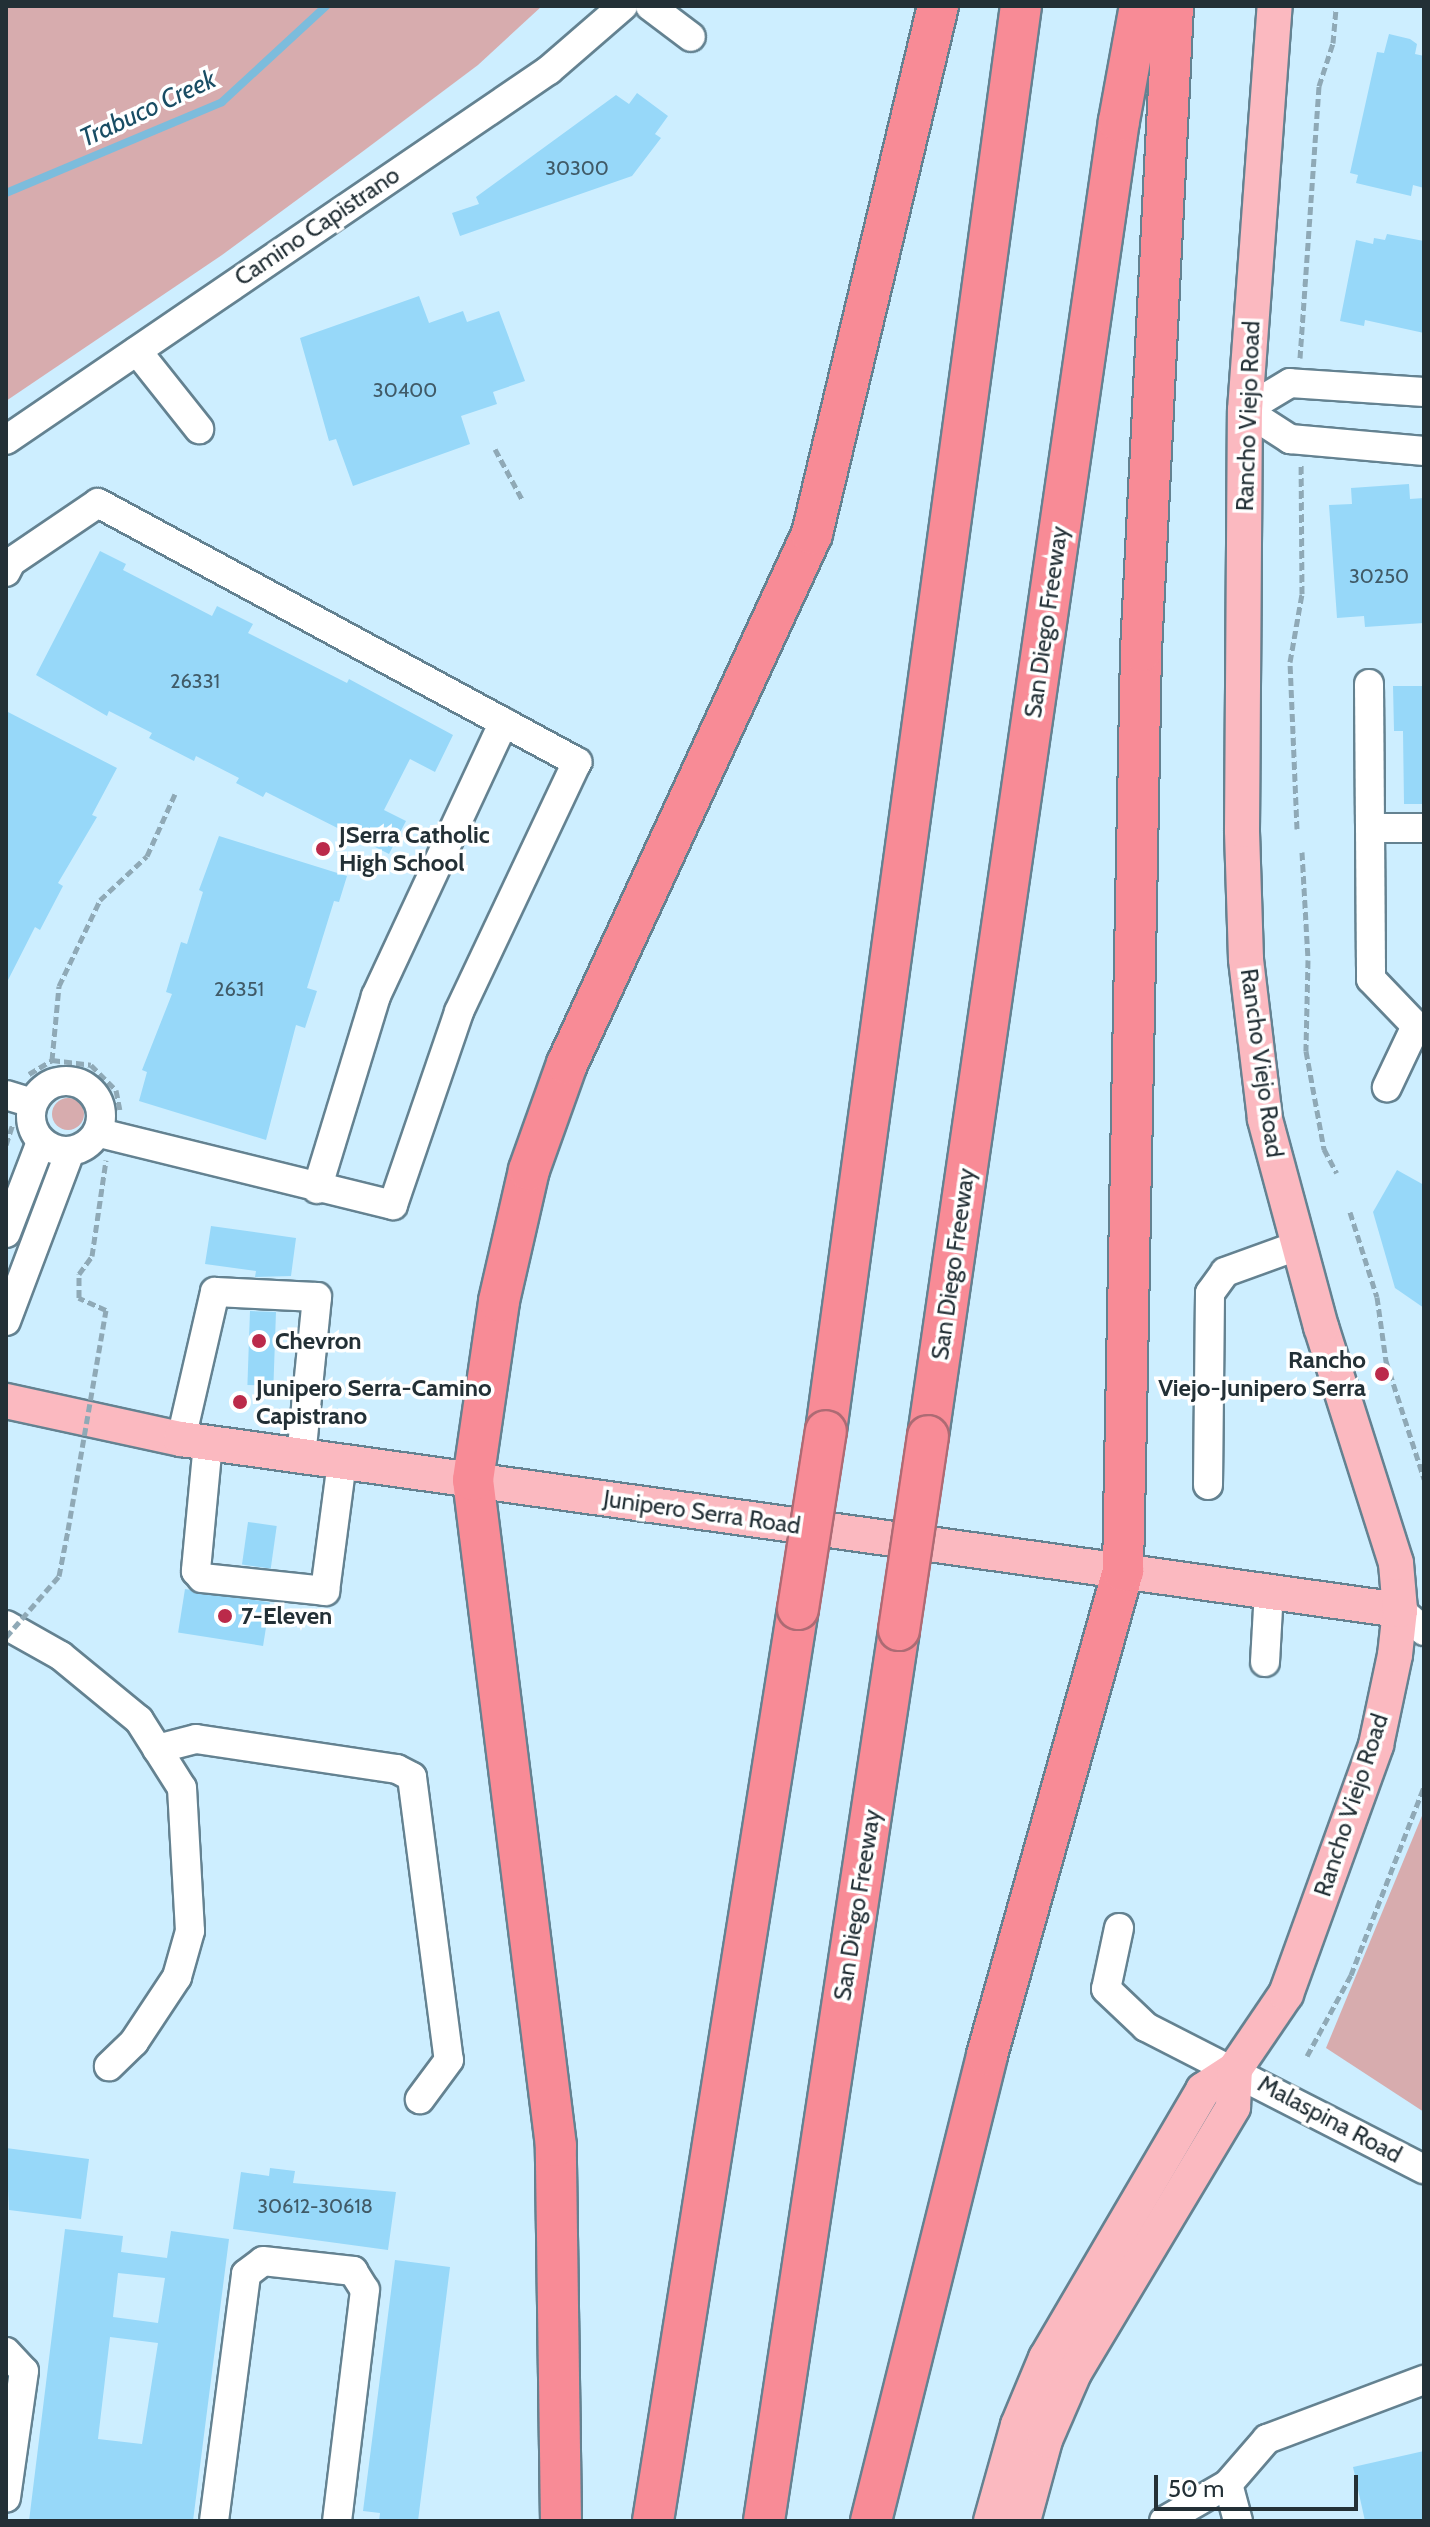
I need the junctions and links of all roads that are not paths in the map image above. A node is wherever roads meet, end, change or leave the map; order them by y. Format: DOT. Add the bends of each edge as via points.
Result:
graph roads {
  1 [pos="623,6"];
  2 [pos="650,6"];
  3 [pos="938,6"];
  4 [pos="1021,6"];
  5 [pos="1140,6"];
  6 [pos="1173,6"];
  7 [pos="1275,6"];
  8 [pos="691,37"];
  9 [pos="137,351"];
  10 [pos="1424,392"];
  11 [pos="1245,410"];
  12 [pos="199,429"];
  13 [pos="6,440"];
  14 [pos="1424,451"];
  15 [pos="6,572"];
  16 [pos="1369,684"];
  17 [pos="504,722"];
  18 [pos="1370,828"];
  19 [pos="1424,828"];
  20 [pos="1387,1087"];
  21 [pos="6,1095"];
  22 [pos="33,1103"];
  23 [pos="99,1133"];
  24 [pos="41,1142"];
  25 [pos="70,1152"];
  26 [pos="317,1189"];
  27 [pos="6,1233"];
  28 [pos="1297,1246"];
  29 [pos="6,1321"];
  30 [pos="6,1401"];
  31 [pos="194,1441"];
  32 [pos="301,1456"];
  33 [pos="342,1462"];
  34 [pos="473,1480"];
  35 [pos="1208,1485"];
  36 [pos="1123,1571"];
  37 [pos="1269,1591"];
  38 [pos="1416,1615"];
  39 [pos="6,1625"];
  40 [pos="1265,1662"];
  41 [pos="157,1749"];
  42 [pos="1119,1928"];
  43 [pos="109,2066"];
  44 [pos="1235,2069"];
  45 [pos="420,2099"];
  46 [pos="1424,2169"];
  47 [pos="6,2352"];
  48 [pos="1424,2380"];
  49 [pos="1228,2484"];
  50 [pos="6,2498"];
  51 [pos="214,2521"];
  52 [pos="337,2521"];
  53 [pos="561,2521"];
  54 [pos="653,2521"];
  55 [pos="764,2521"];
  56 [pos="871,2521"];
  57 [pos="991,2521"];
  58 [pos="1023,2521"];
  59 [pos="1164,2521"];
  60 [pos="1238,2521"];
  1 -- 9 [label="street, Camino Capistrano" via="549,70"];
  2 -- 8 [label="street"];
  3 -- 34 [label="highway" via="812,534 567,1064 529,1170 499,1301"];
  4 -- 54 [label="highway, bridge" via="826,1431"];
  5 -- 55 [label="highway, San Diego Freeway, bridge"];
  6 -- 36 [label="highway" via="1141,651"];
  7 -- 11 [label="main road, Rancho Viejo Road"];
  9 -- 12 [label="street"];
  9 -- 13 [label="street, Camino Capistrano"];
  10 -- 11 [label="street" via="1290,383"];
  11 -- 14 [label="street" via="1290,439"];
  11 -- 28 [label="main road, Rancho Viejo Road" via="1246,959 1265,1119"];
  15 -- 17 [label="street" via="11,562 98,503"];
  16 -- 18 [label="street"];
  17 -- 26 [label="street" via="376,996"];
  17 -- 26 [label="street" via="577,762 459,1012 393,1205"];
  18 -- 19 [label="street"];
  18 -- 20 [label="street" via="1371,979 1416,1026"];
  21 -- 22 [label="street"];
  22 -- 23 [label="street" via="43,1089 74,1081 99,1101"];
  22 -- 24 [label="street" via="30,1116"];
  23 -- 25 [label="street"];
  23 -- 26 [label="street"];
  24 -- 25 [label="street"];
  24 -- 27 [label="street"];
  25 -- 29 [label="street"];
  28 -- 35 [label="street" via="1225,1272 1210,1293"];
  28 -- 38 [label="main road, Rancho Viejo Road"];
  30 -- 31 [label="main road, Junipero Serra Road"];
  31 -- 32 [label="main road, Junipero Serra Road"];
  31 -- 32 [label="street" via="215,1292 317,1297"];
  31 -- 33 [label="street" via="196,1571 202,1578 325,1591"];
  32 -- 33 [label="main road, Junipero Serra Road"];
  33 -- 34 [label="main road, Junipero Serra Road"];
  34 -- 36 [label="main road, Junipero Serra Road"];
  34 -- 53 [label="highway" via="556,2146"];
  36 -- 37 [label="main road, Junipero Serra Road"];
  36 -- 56 [label="highway" via="987,2055"];
  37 -- 38 [label="main road, Junipero Serra Road"];
  37 -- 40 [label="street"];
  38 -- 44 [label="main road, Rancho Viejo Road" via="1344,1839 1286,1994"];
  39 -- 41 [label="street" via="61,1656 128,1711"];
  41 -- 43 [label="street" via="182,1788 190,1931 177,1977 134,2042"];
  41 -- 45 [label="street" via="196,1739 397,1769 412,1777 449,2060"];
  42 -- 44 [label="street, Malaspina Road" via="1106,1989 1146,2027"];
  44 -- 46 [label="street, Malaspina Road"];
  44 -- 57 [label="main road, Rancho Viejo Road" via="1203,2090 1046,2358 1018,2425"];
  44 -- 58 [label="main road, Rancho Viejo Road" via="1233,2107 1074,2373 1045,2440"];
  47 -- 50 [label="street" via="24,2371"];
  48 -- 49 [label="street" via="1267,2439"];
  49 -- 59 [label="street"];
  49 -- 60 [label="street"];
  51 -- 52 [label="street" via="246,2274 263,2261 353,2271 365,2290"];
}
